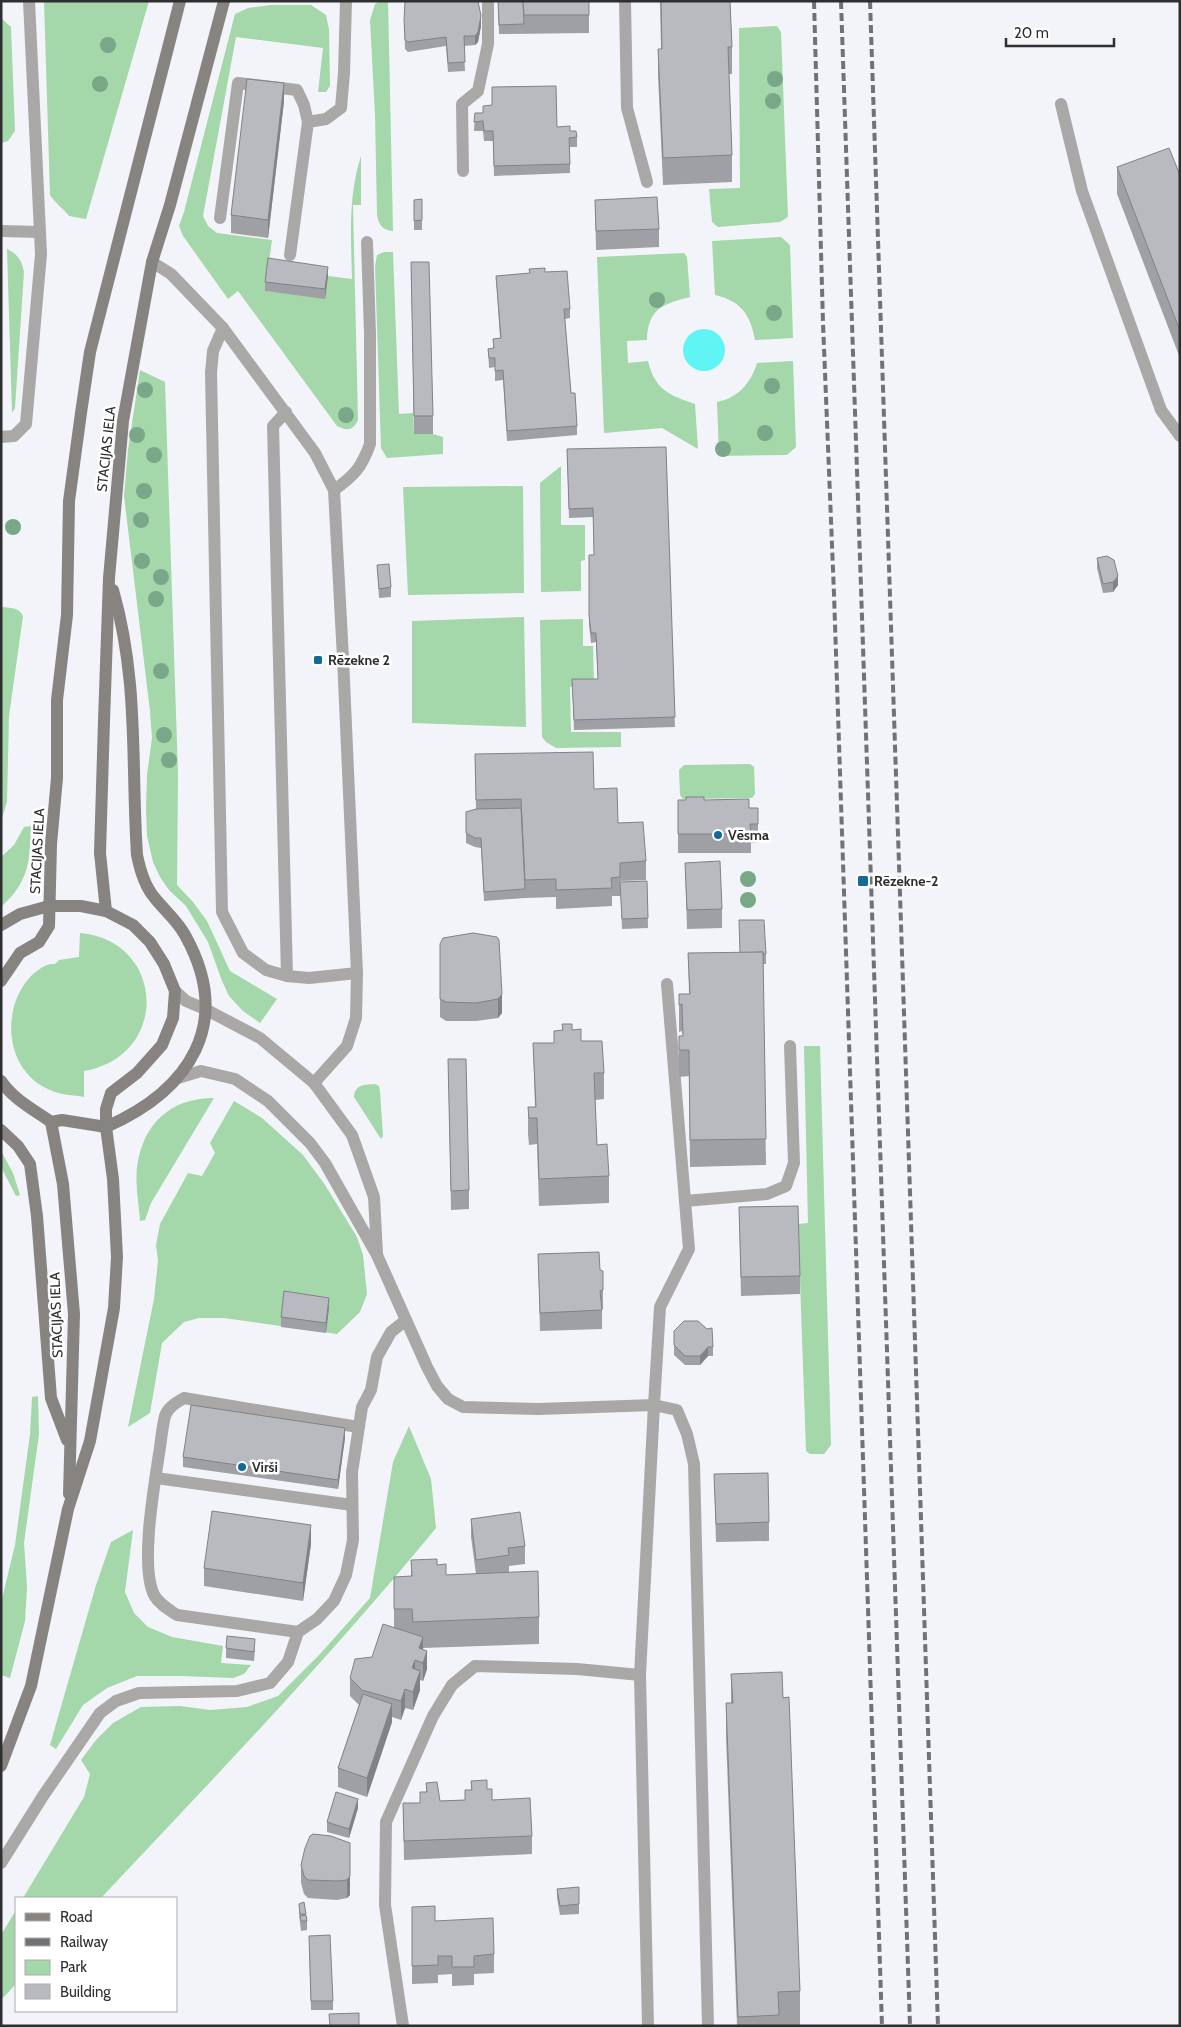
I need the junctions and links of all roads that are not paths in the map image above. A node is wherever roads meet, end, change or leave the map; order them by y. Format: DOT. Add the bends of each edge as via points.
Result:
graph roads {
  1 [pos="29,1"];
  2 [pos="180,1"];
  3 [pos="224,1"];
  4 [pos="346,1"];
  5 [pos="488,1"];
  6 [pos="625,1"];
  7 [pos="1061,104"];
  8 [pos="308,122"];
  9 [pos="463,171"];
  10 [pos="647,182"];
  11 [pos="220,218"];
  12 [pos="1,232"];
  13 [pos="40,232"];
  14 [pos="367,242"];
  15 [pos="290,256"];
  16 [pos="152,262"];
  17 [pos="224,328"];
  18 [pos="286,412"];
  19 [pos="1180,436"];
  20 [pos="1,437"];
  21 [pos="334,490"];
  22 [pos="110,578"];
  23 [pos="49,906"];
  24 [pos="106,911"];
  25 [pos="1,925"];
  26 [pos="357,973"];
  27 [pos="288,976"];
  28 [pos="1,981"];
  29 [pos="667,984"];
  30 [pos="174,991"];
  31 [pos="205,1009"];
  32 [pos="790,1046"];
  33 [pos="178,1078"];
  34 [pos="1,1081"];
  35 [pos="314,1083"];
  36 [pos="51,1122"];
  37 [pos="106,1127"];
  38 [pos="1,1130"];
  39 [pos="685,1201"];
  40 [pos="377,1255"];
  41 [pos="406,1320"];
  42 [pos="654,1405"];
  43 [pos="358,1427"];
  44 [pos="70,1448"];
  45 [pos="156,1478"];
  46 [pos="352,1504"];
  47 [pos="68,1508"];
  48 [pos="298,1632"];
  49 [pos="640,1675"];
  50 [pos="1,1766"];
  51 [pos="1,1863"];
  52 [pos="403,2026"];
  53 [pos="648,2026"];
  54 [pos="708,2026"];
  1 -- 13 [label="street"];
  2 -- 23 [label="main road, STACIJAS IELA" via="90,352 70,501 67,615 57,700"];
  3 -- 16 [label="main road, STACIJAS IELA"];
  4 -- 8 [label="street" via="341,108 326,119"];
  5 -- 9 [label="street" via="488,44 478,91 462,104"];
  6 -- 10 [label="street" via="628,108"];
  7 -- 19 [label="street" via="1082,191 1160,410"];
  8 -- 11 [label="street" via="297,90 238,83"];
  8 -- 15 [label="street"];
  12 -- 13 [label="street"];
  13 -- 20 [label="street" via="41,254 26,424 14,436"];
  14 -- 21 [label="street" via="370,444 352,477"];
  16 -- 17 [label="street" via="171,274"];
  16 -- 22 [label="main road, STACIJAS IELA" via="123,421"];
  17 -- 18 [label="street"];
  17 -- 27 [label="street" via="213,351 211,373 222,912 242,953 266,970"];
  18 -- 21 [label="street"];
  18 -- 27 [label="street" via="273,426"];
  21 -- 26 [label="street"];
  22 -- 24 [label="main road, STACIJAS IELA" via="100,852"];
  22 -- 31 [label="main road" via="128,655 134,717 138,862 152,896 185,935 200,970"];
  23 -- 24 [label="main road, STACIJAS IELA" via="81,906"];
  23 -- 25 [label="main road" via="20,914"];
  23 -- 28 [label="main road, STACIJAS IELA" via="49,926 39,942 20,954"];
  24 -- 30 [label="main road, STACIJAS IELA" via="133,925 150,942 164,964"];
  26 -- 27 [label="street" via="309,978"];
  26 -- 35 [label="street" via="356,1018 347,1046"];
  29 -- 39 [label="street"];
  30 -- 31 [label="street" via="186,1002"];
  30 -- 37 [label="main road, STACIJAS IELA" via="173,1018 162,1045 137,1073 111,1093 106,1109"];
  31 -- 33 [label="main road" via="201,1037"];
  31 -- 35 [label="street" via="260,1038"];
  32 -- 39 [label="street" via="794,1164 786,1186 768,1194"];
  33 -- 37 [label="main road" via="147,1106"];
  33 -- 40 [label="street" via="201,1071 224,1075 268,1101 325,1163"];
  34 -- 36 [label="main road" via="22,1104"];
  35 -- 40 [label="street" via="352,1135 374,1197"];
  36 -- 37 [label="main road" via="62,1120"];
  36 -- 44 [label="main road, STACIJAS IELA" via="63,1184 74,1314"];
  37 -- 47 [label="main road, STACIJAS IELA" via="114,1189 114,1308 90,1441"];
  38 -- 44 [label="main road" via="18,1146 30,1164 51,1398"];
  39 -- 42 [label="street" via="689,1249 660,1307"];
  40 -- 41 [label="street"];
  41 -- 42 [label="street" via="437,1386 448,1400 463,1407 539,1409"];
  41 -- 43 [label="street" via="391,1332 377,1357 371,1390 362,1407"];
  42 -- 49 [label="street"];
  42 -- 54 [label="street" via="677,1410 694,1464"];
  43 -- 45 [label="street" via="184,1398 172,1405 166,1415"];
  43 -- 46 [label="street"];
  44 -- 47 [label="main road, STACIJAS IELA"];
  45 -- 46 [label="street"];
  45 -- 48 [label="street" via="149,1572 154,1594 164,1606 177,1615"];
  46 -- 48 [label="street" via="353,1540 346,1575 334,1601 317,1619"];
  47 -- 50 [label="main road, STACIJAS IELA" via="31,1686"];
  48 -- 51 [label="street" via="288,1662 270,1683 237,1691 139,1693 116,1701 100,1713"];
  49 -- 52 [label="street" via="577,1669 476,1666 452,1685 432,1716 386,1822 385,1905"];
  49 -- 53 [label="street"];
}
